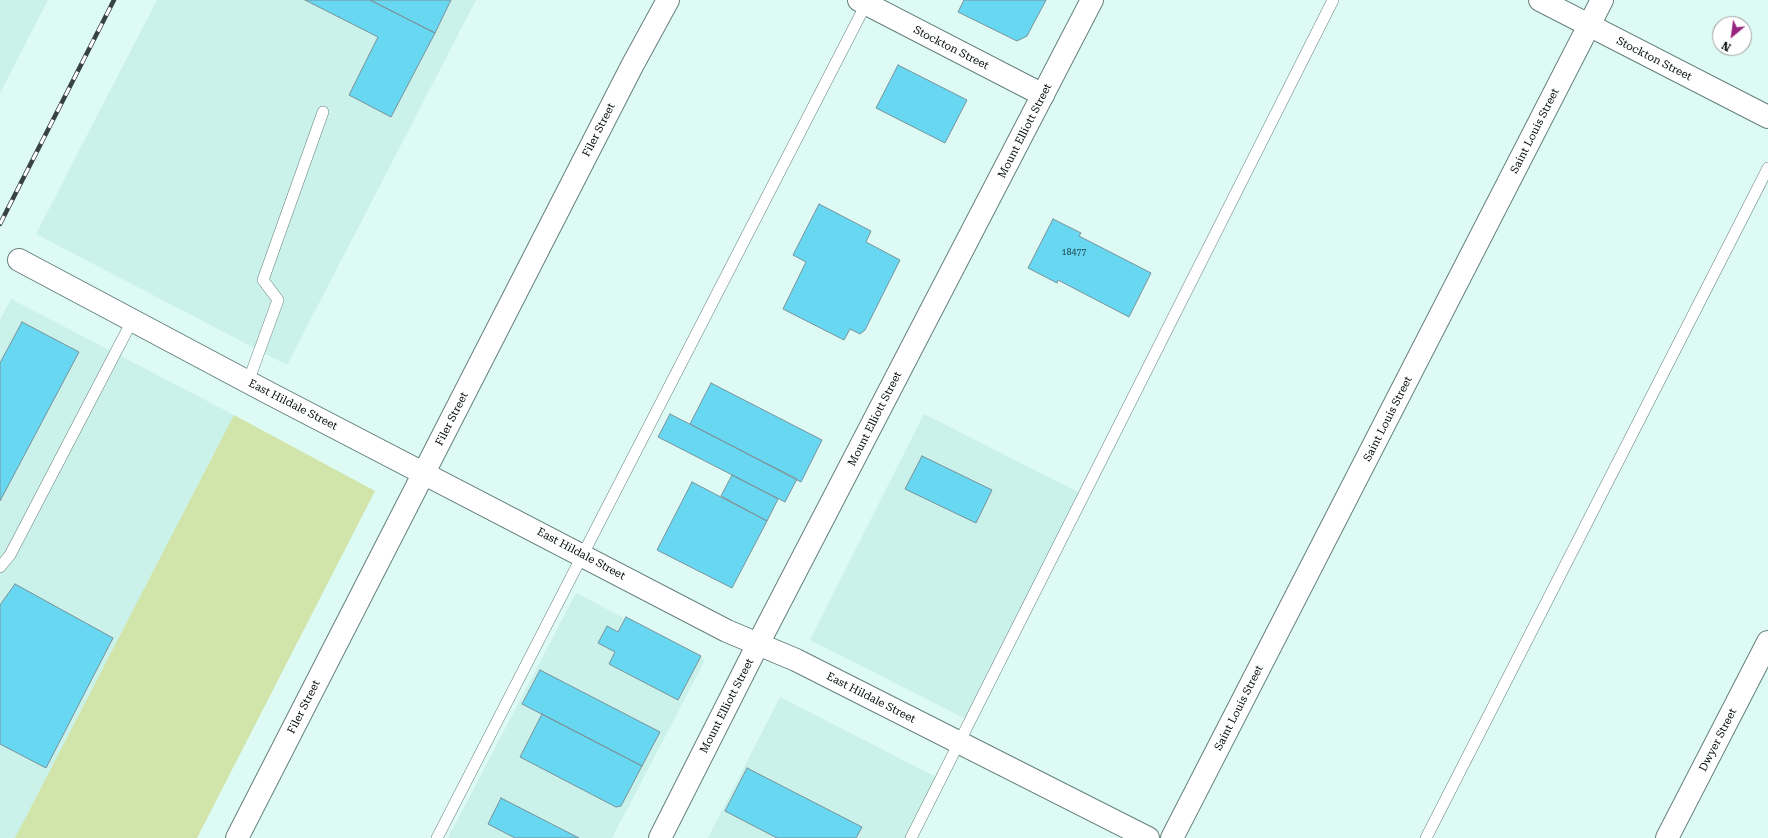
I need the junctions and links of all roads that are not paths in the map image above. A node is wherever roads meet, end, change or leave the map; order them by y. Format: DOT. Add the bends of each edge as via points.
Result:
graph roads {
  1 [pos="668,0"];
  2 [pos="1092,0"];
  3 [pos="1333,0"];
  4 [pos="1540,0"];
  5 [pos="1602,0"];
  6 [pos="863,2"];
  7 [pos="1589,25"];
  8 [pos="1043,95"];
  9 [pos="323,112"];
  10 [pos="1768,117"];
  11 [pos="1768,168"];
  12 [pos="19,260"];
  13 [pos="132,321"];
  14 [pos="248,382"];
  15 [pos="425,472"];
  16 [pos="582,555"];
  17 [pos="0,567"];
  18 [pos="1768,642"];
  19 [pos="758,644"];
  20 [pos="959,743"];
  21 [pos="237,838"];
  22 [pos="437,838"];
  23 [pos="660,838"];
  24 [pos="911,838"];
  25 [pos="1148,838"];
  26 [pos="1172,838"];
  27 [pos="1426,838"];
  28 [pos="1667,838"];
  1 -- 15 [label="street, Filer Street"];
  2 -- 8 [label="street, Mount Elliott Street"];
  3 -- 20 [label="lane"];
  4 -- 7 [label="street, Stockton Street"];
  5 -- 7 [label="street, Saint Louis Street"];
  6 -- 8 [label="street, Stockton Street"];
  6 -- 16 [label="lane"];
  7 -- 10 [label="street, Stockton Street"];
  7 -- 26 [label="street, Saint Louis Street"];
  8 -- 19 [label="street, Mount Elliott Street"];
  9 -- 14 [label="lane" via="263,280 278,300"];
  11 -- 27 [label="lane"];
  12 -- 13 [label="street, East Hildale Street"];
  13 -- 14 [label="street, East Hildale Street"];
  13 -- 17 [label="lane" via="10,555"];
  14 -- 15 [label="street, East Hildale Street"];
  15 -- 16 [label="street, East Hildale Street"];
  15 -- 21 [label="street, Filer Street"];
  16 -- 19 [label="street, East Hildale Street" via="725,630"];
  16 -- 22 [label="lane"];
  18 -- 28 [label="street, Dwyer Street"];
  19 -- 20 [label="street, East Hildale Street" via="796,660"];
  19 -- 23 [label="street, Mount Elliott Street"];
  20 -- 24 [label="lane"];
  20 -- 25 [label="street, East Hildale Street"];
}
